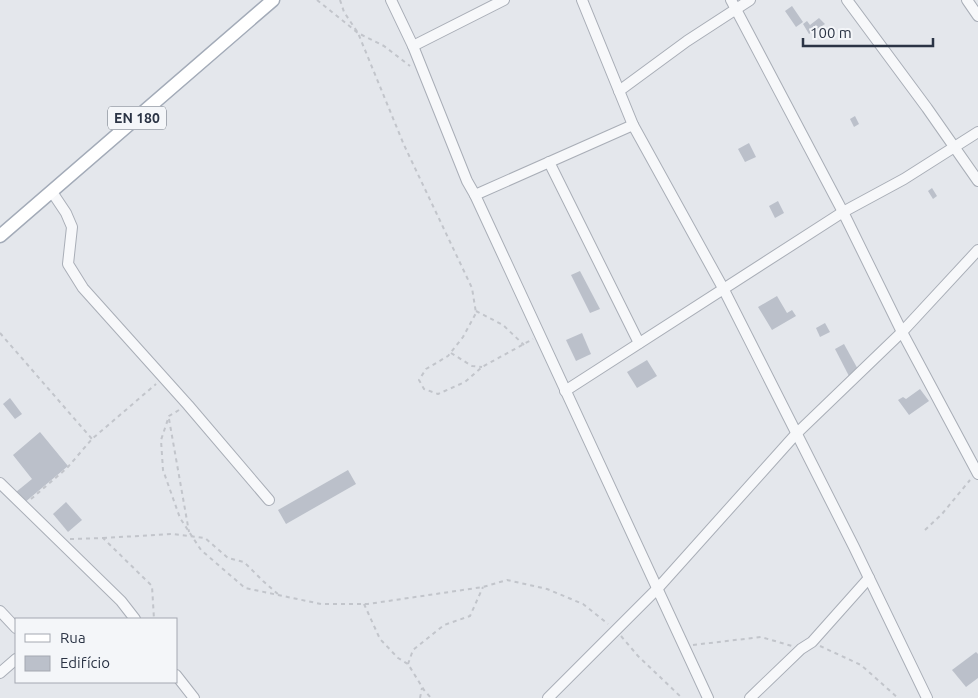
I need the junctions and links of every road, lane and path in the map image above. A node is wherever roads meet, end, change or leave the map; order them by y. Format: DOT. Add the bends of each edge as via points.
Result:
graph roads {
  1 [pos="317,0"];
  2 [pos="340,0"];
  3 [pos="391,0"];
  4 [pos="504,0"];
  5 [pos="582,0"];
  6 [pos="750,0"];
  7 [pos="847,0"];
  8 [pos="967,0"];
  9 [pos="268,1"];
  10 [pos="734,4"];
  11 [pos="978,16"];
  12 [pos="358,33"];
  13 [pos="413,46"];
  14 [pos="412,68"];
  15 [pos="619,92"];
  16 [pos="633,125"];
  17 [pos="978,132"];
  18 [pos="954,148"];
  19 [pos="549,162"];
  20 [pos="978,181"];
  21 [pos="52,192"];
  22 [pos="475,194"];
  23 [pos="843,212"];
  24 [pos="0,236"];
  25 [pos="978,250"];
  26 [pos="723,288"];
  27 [pos="476,311"];
  28 [pos="902,332"];
  29 [pos="0,333"];
  30 [pos="540,336"];
  31 [pos="639,342"];
  32 [pos="524,345"];
  33 [pos="451,352"];
  34 [pos="482,367"];
  35 [pos="164,378"];
  36 [pos="565,391"];
  37 [pos="188,405"];
  38 [pos="169,416"];
  39 [pos="796,434"];
  40 [pos="92,438"];
  41 [pos="978,472"];
  42 [pos="0,483"];
  43 [pos="269,500"];
  44 [pos="23,506"];
  45 [pos="925,530"];
  46 [pos="190,533"];
  47 [pos="192,536"];
  48 [pos="103,538"];
  49 [pos="57,539"];
  50 [pos="870,578"];
  51 [pos="483,587"];
  52 [pos="658,588"];
  53 [pos="281,596"];
  54 [pos="363,604"];
  55 [pos="0,612"];
  56 [pos="133,618"];
  57 [pos="154,618"];
  58 [pos="15,627"];
  59 [pos="616,630"];
  60 [pos="812,642"];
  61 [pos="684,646"];
  62 [pos="801,649"];
  63 [pos="15,660"];
  64 [pos="408,664"];
  65 [pos="0,672"];
  66 [pos="178,678"];
  67 [pos="422,688"];
  68 [pos="194,698"];
  69 [pos="420,698"];
  70 [pos="431,698"];
  71 [pos="548,698"];
  72 [pos="682,698"];
  73 [pos="708,698"];
  74 [pos="750,698"];
  75 [pos="898,698"];
  76 [pos="927,698"];
  1 -- 12 [label="path"];
  2 -- 12 [label="path"];
  3 -- 13 [label="street"];
  4 -- 13 [label="street"];
  5 -- 15 [label="street"];
  6 -- 10 [label="street"];
  7 -- 18 [label="street"];
  8 -- 11 [label="street"];
  9 -- 21 [label="main road, EN 180"];
  10 -- 15 [label="street"];
  10 -- 23 [label="street"];
  12 -- 14 [label="path" via="384,46"];
  12 -- 27 [label="path" via="404,145 472,288"];
  13 -- 22 [label="street"];
  15 -- 16 [label="street"];
  16 -- 19 [label="street"];
  16 -- 26 [label="street"];
  17 -- 18 [label="street"];
  18 -- 20 [label="street"];
  18 -- 23 [label="street"];
  19 -- 22 [label="street"];
  19 -- 31 [label="street"];
  21 -- 24 [label="main road, EN 180"];
  21 -- 35 [label="street" via="72,227 68,264 83,288"];
  22 -- 30 [label="street"];
  23 -- 26 [label="street"];
  23 -- 28 [label="street"];
  25 -- 28 [label="street"];
  26 -- 31 [label="street"];
  26 -- 39 [label="street"];
  27 -- 32 [label="path" via="503,325"];
  27 -- 33 [label="path"];
  28 -- 39 [label="street"];
  28 -- 41 [label="street"];
  29 -- 40 [label="path"];
  30 -- 32 [label="path"];
  30 -- 36 [label="street"];
  31 -- 36 [label="street"];
  32 -- 34 [label="path"];
  33 -- 34 [label="path" via="472,366"];
  33 -- 34 [label="path" via="426,369 419,380 424,389 438,394 465,382"];
  35 -- 37 [label="street"];
  35 -- 40 [label="path"];
  36 -- 52 [label="street"];
  37 -- 38 [label="path"];
  37 -- 43 [label="street"];
  38 -- 46 [label="path"];
  38 -- 46 [label="path" via="161,440 163,470 180,518"];
  39 -- 50 [label="street"];
  39 -- 52 [label="street"];
  40 -- 44 [label="path" via="67,468"];
  41 -- 45 [label="path"];
  42 -- 44 [label="street"];
  44 -- 49 [label="street"];
  46 -- 47 [label="path"];
  47 -- 48 [label="path"];
  47 -- 53 [label="path" via="205,538 228,558 244,562"];
  47 -- 53 [label="path" via="201,550 245,588"];
  48 -- 49 [label="path"];
  48 -- 57 [label="path" via="152,586"];
  49 -- 56 [label="street" via="121,601"];
  50 -- 60 [label="street"];
  50 -- 76 [label="street"];
  51 -- 54 [label="path"];
  51 -- 59 [label="path" via="507,580 547,589 583,604"];
  51 -- 64 [label="path" via="470,616 444,625 413,650"];
  52 -- 59 [label="street"];
  52 -- 61 [label="street"];
  53 -- 54 [label="path" via="321,604"];
  54 -- 64 [label="path" via="380,639"];
  55 -- 58 [label="street"];
  59 -- 71 [label="street"];
  59 -- 72 [label="path"];
  60 -- 62 [label="street"];
  60 -- 75 [label="path" via="862,665"];
  61 -- 62 [label="path" via="761,637"];
  61 -- 73 [label="street"];
  62 -- 74 [label="street"];
  63 -- 65 [label="street"];
  64 -- 67 [label="path"];
  66 -- 68 [label="street"];
  67 -- 69 [label="path"];
  67 -- 70 [label="path"];
}
